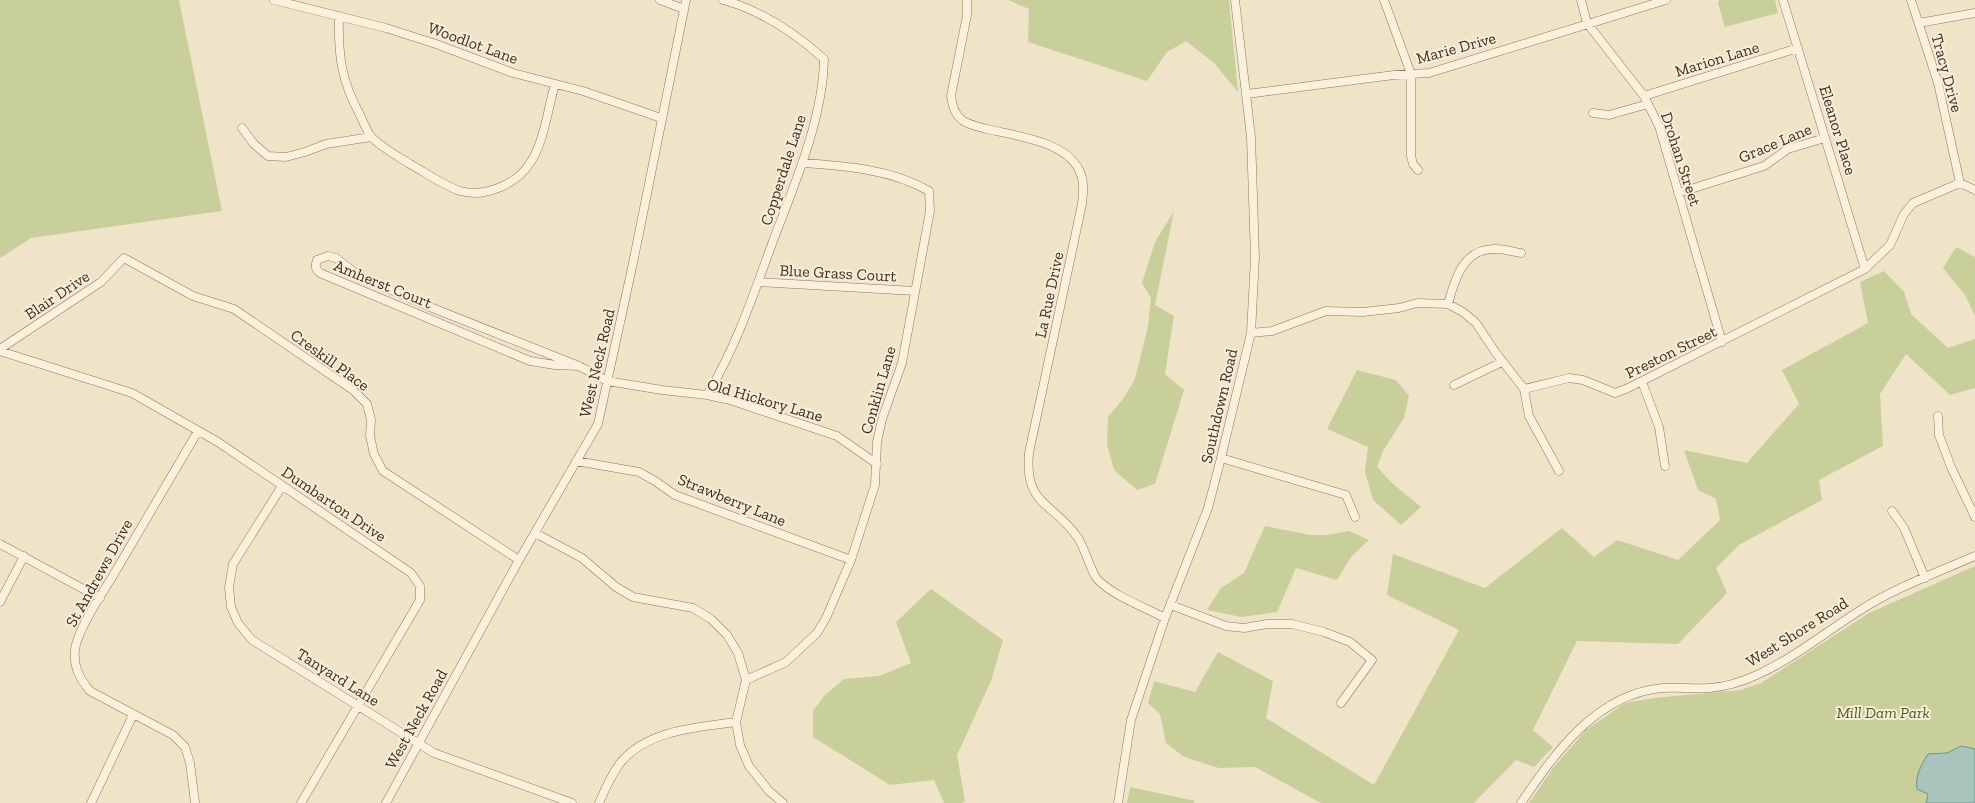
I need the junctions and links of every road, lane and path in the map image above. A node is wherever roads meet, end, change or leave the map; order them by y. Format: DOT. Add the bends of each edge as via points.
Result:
graph roads {
  1 [pos="274,0"];
  2 [pos="660,0"];
  3 [pos="686,0"];
  4 [pos="723,0"];
  5 [pos="967,0"];
  6 [pos="1235,0"];
  7 [pos="1384,0"];
  8 [pos="1581,0"];
  9 [pos="1666,0"];
  10 [pos="1783,0"];
  11 [pos="1911,0"];
  12 [pos="684,9"];
  13 [pos="1975,13"];
  14 [pos="340,16"];
  15 [pos="1587,23"];
  16 [pos="1919,23"];
  17 [pos="1798,48"];
  18 [pos="1411,74"];
  19 [pos="555,84"];
  20 [pos="1247,94"];
  21 [pos="1644,96"];
  22 [pos="1648,104"];
  23 [pos="1593,113"];
  24 [pos="661,118"];
  25 [pos="242,128"];
  26 [pos="371,137"];
  27 [pos="1825,138"];
  28 [pos="802,163"];
  29 [pos="1418,170"];
  30 [pos="1960,183"];
  31 [pos="1975,190"];
  32 [pos="1678,193"];
  33 [pos="1520,254"];
  34 [pos="124,258"];
  35 [pos="1865,269"];
  36 [pos="758,282"];
  37 [pos="915,291"];
  38 [pos="1448,304"];
  39 [pos="1250,334"];
  40 [pos="1722,342"];
  41 [pos="0,350"];
  42 [pos="1502,362"];
  43 [pos="579,366"];
  44 [pos="607,382"];
  45 [pos="1642,382"];
  46 [pos="1454,385"];
  47 [pos="1524,389"];
  48 [pos="707,395"];
  49 [pos="1938,416"];
  50 [pos="198,431"];
  51 [pos="1221,458"];
  52 [pos="576,461"];
  53 [pos="876,464"];
  54 [pos="1666,466"];
  55 [pos="1559,471"];
  56 [pos="282,486"];
  57 [pos="1892,511"];
  58 [pos="1975,517"];
  59 [pos="1355,518"];
  60 [pos="535,533"];
  61 [pos="0,544"];
  62 [pos="24,556"];
  63 [pos="1975,556"];
  64 [pos="519,560"];
  65 [pos="850,560"];
  66 [pos="1925,578"];
  67 [pos="100,598"];
  68 [pos="0,602"];
  69 [pos="1171,605"];
  70 [pos="1165,618"];
  71 [pos="746,680"];
  72 [pos="1341,703"];
  73 [pos="358,706"];
  74 [pos="133,715"];
  75 [pos="736,722"];
  76 [pos="419,743"];
  77 [pos="550,800"];
  78 [pos="91,803"];
  79 [pos="195,803"];
  80 [pos="301,803"];
  81 [pos="386,803"];
  82 [pos="572,803"];
  83 [pos="599,803"];
  84 [pos="783,803"];
  85 [pos="1118,803"];
  86 [pos="1520,803"];
  1 -- 14 [label="street, Woodlot Lane"];
  2 -- 12 [label="street"];
  3 -- 12 [label="street, West Neck Road"];
  4 -- 28 [label="street, Copperdale Lane" via="753,10 806,43 824,59 824,77"];
  5 -- 70 [label="street, La Rue Drive" via="951,96 952,108 960,120 973,125 1052,146 1068,156 1079,170 1083,184 1082,204 1029,452 1027,471 1031,487 1079,539 1096,578 1108,588"];
  6 -- 20 [label="street, Southdown Road"];
  7 -- 18 [label="street"];
  8 -- 15 [label="street, Drohan Street"];
  9 -- 15 [label="street, Marie Drive"];
  10 -- 17 [label="street, Eleanor Place"];
  11 -- 16 [label="street, Tracy Drive"];
  12 -- 24 [label="street, West Neck Road"];
  13 -- 16 [label="street"];
  14 -- 19 [label="street, Woodlot Lane"];
  14 -- 26 [label="street" via="338,47 341,71 349,96"];
  15 -- 18 [label="street, Marie Drive" via="1429,73"];
  15 -- 21 [label="street, Drohan Street"];
  16 -- 30 [label="street, Tracy Drive" via="1938,83"];
  17 -- 21 [label="street, Marion Lane"];
  17 -- 27 [label="street, Eleanor Place"];
  18 -- 20 [label="street, Marie Drive"];
  18 -- 29 [label="street" via="1411,156"];
  19 -- 24 [label="street, Woodlot Lane" via="583,90"];
  19 -- 26 [label="street" via="538,149 518,178 500,188 482,192 461,191 398,157"];
  20 -- 39 [label="street, Southdown Road" via="1255,257"];
  21 -- 22 [label="street, Drohan Street"];
  22 -- 23 [label="street" via="1609,115"];
  22 -- 32 [label="street, Drohan Street" via="1659,126"];
  24 -- 44 [label="street, West Neck Road"];
  25 -- 26 [label="street" via="268,156 286,157 326,144"];
  27 -- 32 [label="street, Grace Lane" via="1788,149 1764,166"];
  27 -- 35 [label="street, Eleanor Place"];
  28 -- 36 [label="street, Copperdale Lane"];
  28 -- 37 [label="street, Conklin Lane" via="854,167 910,180 929,191 930,212"];
  30 -- 31 [label="street"];
  30 -- 35 [label="street, Preston Street" via="1913,203 1904,214 1890,245"];
  32 -- 40 [label="street, Drohan Street"];
  33 -- 38 [label="street" via="1497,249 1480,251 1465,262 1454,280"];
  34 -- 41 [label="street, Blair Drive" via="101,282"];
  34 -- 64 [label="street, Creskill Place" via="193,296 234,309 353,390 367,404 374,454 383,471"];
  35 -- 40 [label="street, Preston Street"];
  36 -- 37 [label="street, Blue Grass Court"];
  36 -- 48 [label="street, Copperdale Lane" via="727,358"];
  37 -- 53 [label="street, Conklin Lane" via="902,364 882,419"];
  38 -- 39 [label="street" via="1417,303 1372,311 1326,311 1272,331"];
  38 -- 42 [label="street" via="1476,323"];
  39 -- 51 [label="street, Southdown Road"];
  40 -- 45 [label="street, Preston Street"];
  41 -- 50 [label="street, Dumbarton Drive" via="132,392"];
  42 -- 46 [label="street"];
  42 -- 47 [label="street"];
  43 -- 43 [label="street, Amherst Court" via="359,276 336,258 317,260 317,270 326,276 530,361"];
  43 -- 44 [label="street, Amherst Court"];
  44 -- 48 [label="street, Old Hickory Lane"];
  44 -- 52 [label="street, West Neck Road" via="598,424"];
  45 -- 47 [label="street, Preston Street" via="1614,393 1583,380 1569,378"];
  45 -- 54 [label="street" via="1659,427"];
  47 -- 55 [label="street" via="1529,416"];
  48 -- 53 [label="street, Old Hickory Lane" via="837,436"];
  49 -- 58 [label="street" via="1939,435"];
  50 -- 56 [label="street, Dumbarton Drive"];
  50 -- 67 [label="street, St Andrews Drive"];
  51 -- 59 [label="street" via="1346,496"];
  51 -- 69 [label="street, Southdown Road" via="1208,508"];
  52 -- 60 [label="street, West Neck Road"];
  52 -- 65 [label="street, Strawberry Lane" via="639,472 675,495"];
  53 -- 65 [label="street, Conklin Lane" via="875,486"];
  56 -- 73 [label="street, Tanyard Lane" via="233,564 229,587 231,607 238,623 252,640"];
  56 -- 73 [label="street, Dumbarton Drive" via="411,573 420,586 420,600"];
  57 -- 66 [label="street" via="1904,528"];
  60 -- 64 [label="street, West Neck Road"];
  60 -- 71 [label="street" via="582,558 633,597 692,608 711,619 727,635 738,653"];
  61 -- 62 [label="street"];
  62 -- 67 [label="street"];
  62 -- 68 [label="street"];
  63 -- 66 [label="street, West Shore Road"];
  64 -- 76 [label="street, West Neck Road"];
  65 -- 71 [label="street, Conklin Lane" via="817,633 786,662"];
  66 -- 86 [label="street, West Shore Road" via="1866,606 1782,662 1750,678 1709,688 1647,691 1606,708 1566,744"];
  67 -- 74 [label="street, St Andrews Drive" via="79,636 75,668 90,691"];
  69 -- 70 [label="street, Southdown Road"];
  69 -- 72 [label="street" via="1226,626 1244,628 1292,624 1350,642 1372,660"];
  70 -- 85 [label="street, Southdown Road" via="1131,720"];
  71 -- 75 [label="street"];
  73 -- 76 [label="street, Tanyard Lane"];
  73 -- 80 [label="street, Dumbarton Drive"];
  74 -- 78 [label="street"];
  74 -- 79 [label="street, St Andrews Drive" via="173,735 185,747"];
  75 -- 83 [label="street" via="670,734 639,746 622,761"];
  75 -- 84 [label="street" via="740,745 749,766"];
  76 -- 77 [label="street, Tanyard Lane" via="434,753"];
  76 -- 81 [label="street, West Neck Road"];
  77 -- 82 [label="street, Tanyard Lane"];
}
